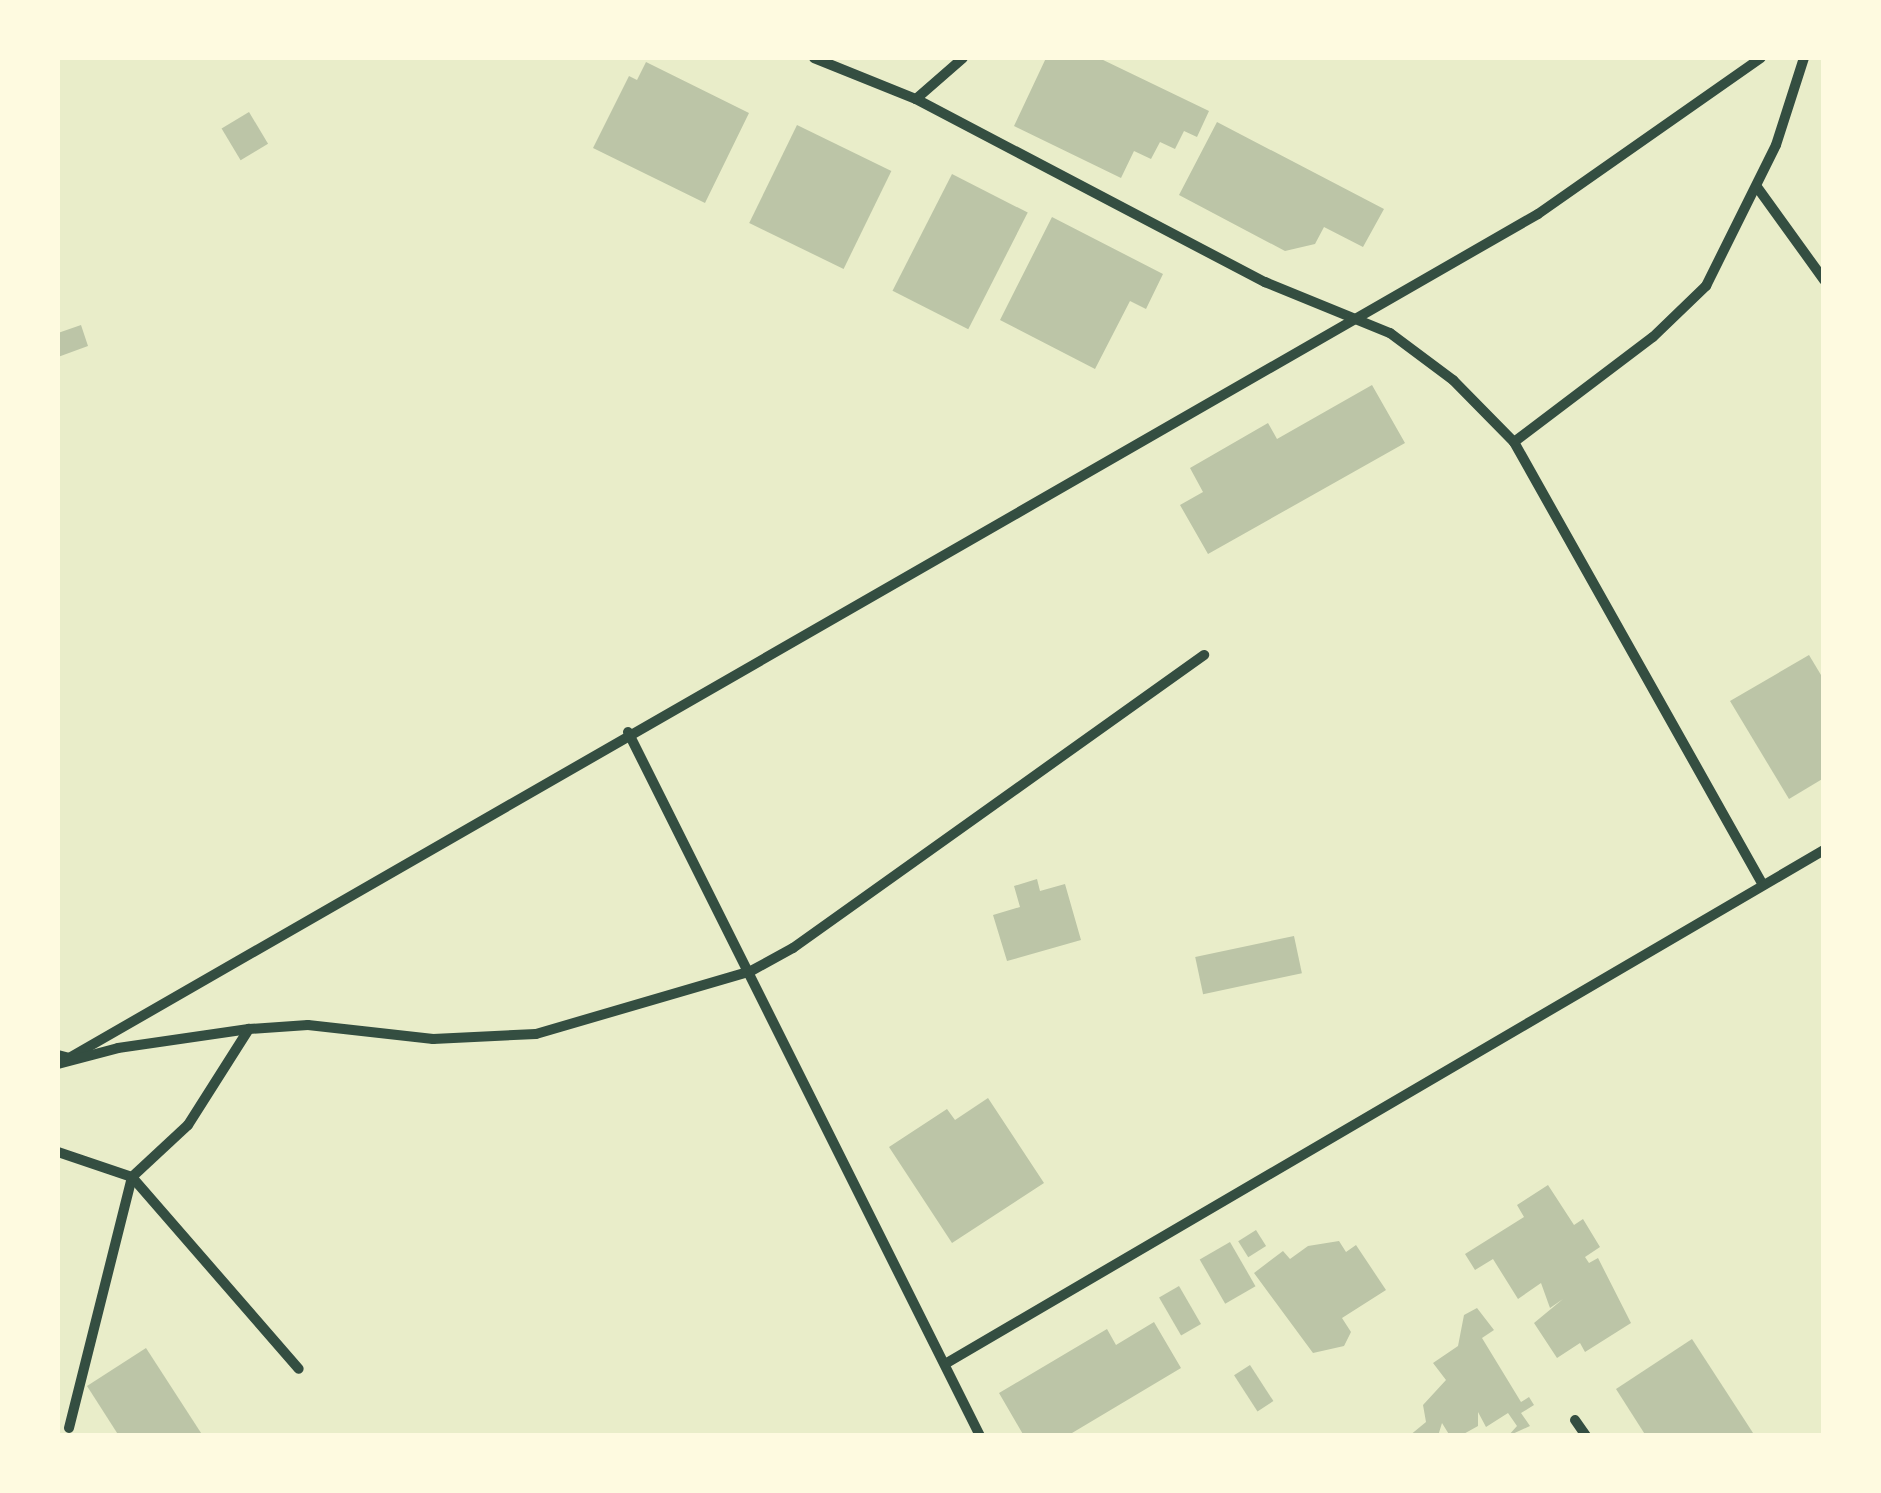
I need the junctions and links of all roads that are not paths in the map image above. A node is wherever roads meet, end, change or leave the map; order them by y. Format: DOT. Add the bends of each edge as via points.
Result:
graph roads {
  1 [pos="814,58"];
  2 [pos="963,58"];
  3 [pos="1760,58"];
  4 [pos="1804,58"];
  5 [pos="916,99"];
  6 [pos="1757,187"];
  7 [pos="1824,280"];
  8 [pos="1352,316"];
  9 [pos="1514,442"];
  10 [pos="1204,654"];
  11 [pos="628,732"];
  12 [pos="1824,850"];
  13 [pos="1763,885"];
  14 [pos="751,971"];
  15 [pos="249,1028"];
  16 [pos="63,1056"];
  17 [pos="58,1064"];
  18 [pos="58,1152"];
  19 [pos="132,1177"];
  20 [pos="944,1364"];
  21 [pos="299,1368"];
  22 [pos="1575,1420"];
  23 [pos="69,1428"];
  24 [pos="980,1436"];
  25 [pos="1586,1436"];
  1 -- 5 [label="street"];
  2 -- 5 [label="street"];
  3 -- 8 [label="street" via="1538,214"];
  4 -- 6 [label="street"];
  5 -- 8 [label="street" via="1197,249"];
  6 -- 7 [label="street"];
  6 -- 9 [label="street" via="1706,286 1683,312"];
  8 -- 9 [label="street" via="1418,350"];
  8 -- 11 [label="street"];
  9 -- 13 [label="street"];
  10 -- 14 [label="street" via="810,937"];
  11 -- 14 [label="street"];
  11 -- 16 [label="street"];
  12 -- 13 [label="street"];
  13 -- 20 [label="street"];
  14 -- 15 [label="street" via="536,1034 433,1039 308,1025"];
  14 -- 20 [label="street"];
  15 -- 16 [label="street"];
  15 -- 19 [label="street" via="188,1125"];
  16 -- 17 [label="street"];
  18 -- 19 [label="street"];
  19 -- 21 [label="street"];
  19 -- 23 [label="street"];
  20 -- 24 [label="street"];
  22 -- 25 [label="street"];
}
